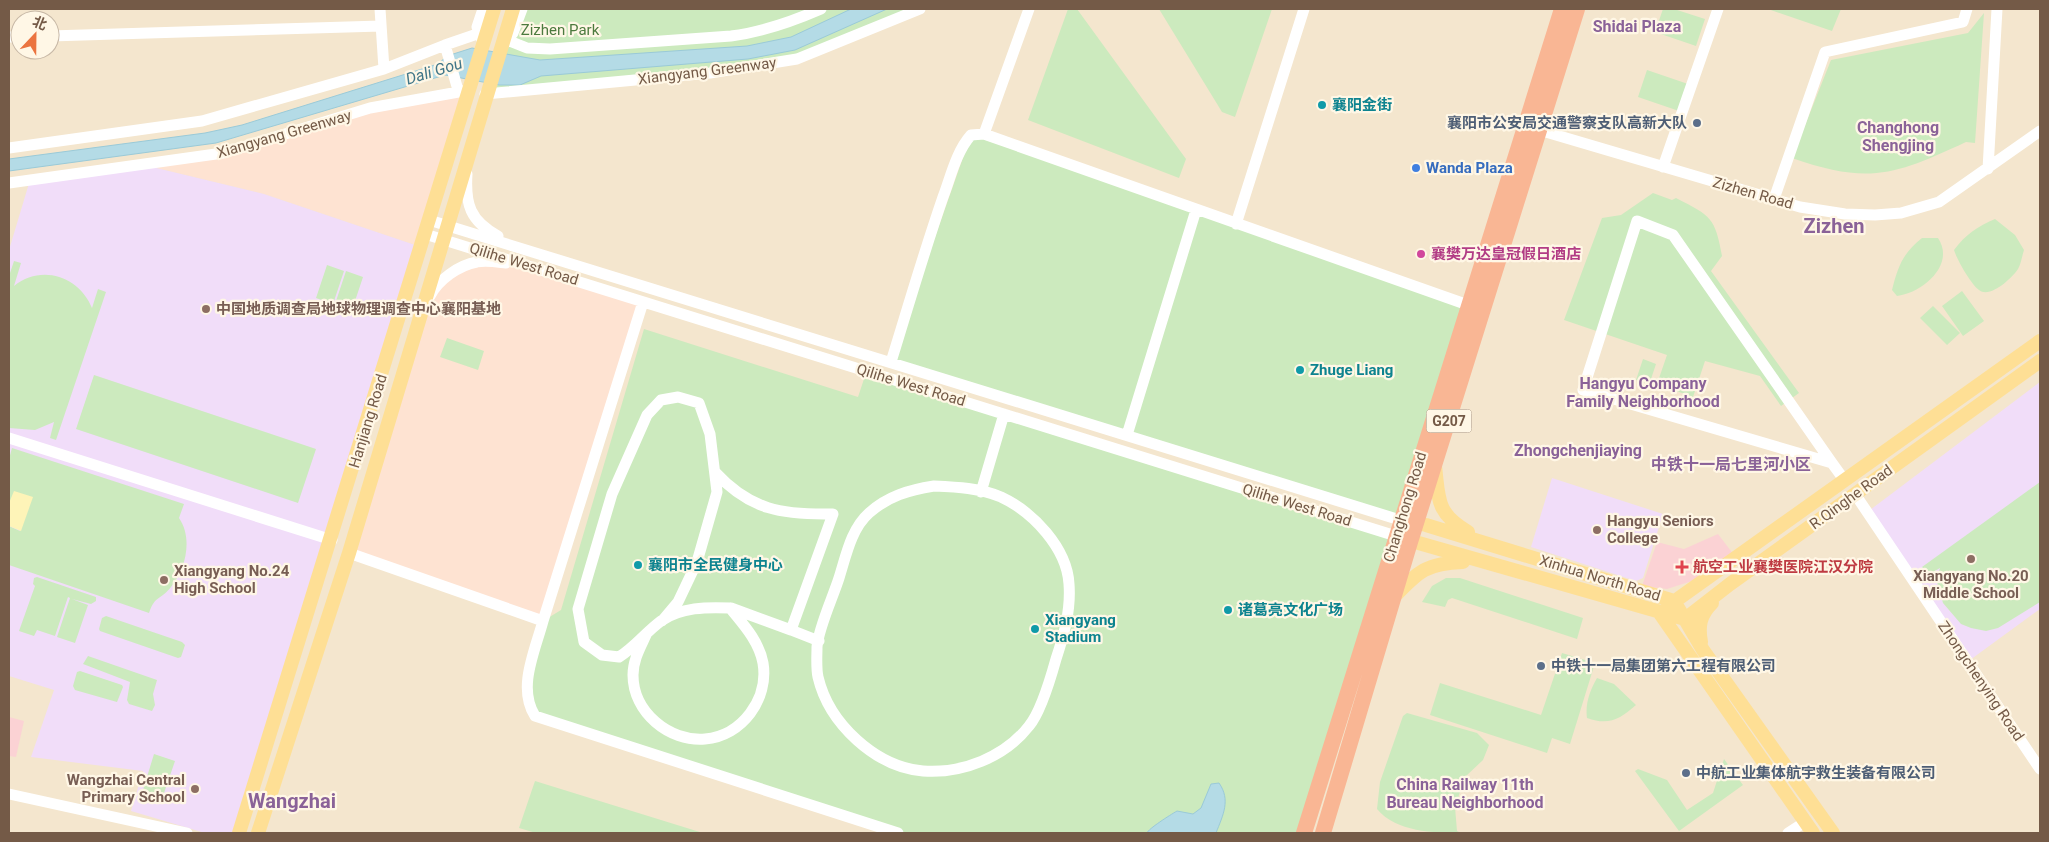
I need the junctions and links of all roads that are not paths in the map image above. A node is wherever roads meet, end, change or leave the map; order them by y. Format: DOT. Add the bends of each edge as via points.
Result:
graph roads {
  1 [pos="380,9"];
  2 [pos="483,9"];
  3 [pos="494,9"];
  4 [pos="513,9"];
  5 [pos="522,9"];
  6 [pos="821,9"];
  7 [pos="920,9"];
  8 [pos="1028,9"];
  9 [pos="1304,9"];
  10 [pos="1562,9"];
  11 [pos="1577,9"];
  12 [pos="1718,9"];
  13 [pos="1967,9"];
  14 [pos="1997,9"];
  15 [pos="381,26"];
  16 [pos="60,36"];
  17 [pos="482,38"];
  18 [pos="504,44"];
  19 [pos="446,49"];
  20 [pos="384,69"];
  21 [pos="460,87"];
  22 [pos="486,94"];
  23 [pos="1539,130"];
  24 [pos="2040,131"];
  25 [pos="984,134"];
  26 [pos="9,148"];
  27 [pos="468,152"];
  28 [pos="1663,167"];
  29 [pos="1988,169"];
  30 [pos="9,183"];
  31 [pos="1774,199"];
  32 [pos="1196,210"];
  33 [pos="1236,224"];
  34 [pos="427,227"];
  35 [pos="444,232"];
  36 [pos="524,249"];
  37 [pos="519,263"];
  38 [pos="643,302"];
  39 [pos="1468,306"];
  40 [pos="419,316"];
  41 [pos="2040,341"];
  42 [pos="891,362"];
  43 [pos="2040,362"];
  44 [pos="1004,414"];
  45 [pos="1127,435"];
  46 [pos="9,438"];
  47 [pos="1832,463"];
  48 [pos="1435,466"];
  49 [pos="715,472"];
  50 [pos="1845,481"];
  51 [pos="981,492"];
  52 [pos="1854,494"];
  53 [pos="1417,522"];
  54 [pos="1402,533"];
  55 [pos="332,540"];
  56 [pos="1486,543"];
  57 [pos="349,553"];
  58 [pos="1480,562"];
  59 [pos="1730,584"];
  60 [pos="1696,585"];
  61 [pos="1632,588"];
  62 [pos="1394,597"];
  63 [pos="1674,601"];
  64 [pos="1627,604"];
  65 [pos="730,608"];
  66 [pos="1659,612"];
  67 [pos="1685,619"];
  68 [pos="543,621"];
  69 [pos="662,621"];
  70 [pos="791,630"];
  71 [pos="646,635"];
  72 [pos="1675,636"];
  73 [pos="819,641"];
  74 [pos="1703,650"];
  75 [pos="2040,769"];
  76 [pos="9,794"];
  77 [pos="1809,828"];
  78 [pos="187,833"];
  79 [pos="239,833"];
  80 [pos="258,833"];
  81 [pos="898,833"];
  82 [pos="1304,833"];
  83 [pos="1323,833"];
  84 [pos="1788,833"];
  85 [pos="1834,833"];
  1 -- 15 [label="street"];
  2 -- 17 [label="street" via="478,27"];
  3 -- 17 [label="main road, Hanjiang Road"];
  4 -- 18 [label="main road, Hanjiang Road"];
  5 -- 18 [label="street" via="513,32"];
  6 -- 18 [label="street" via="789,23 731,36 544,49"];
  7 -- 22 [label="street, Xiangyang Greenway" via="797,59 710,72"];
  8 -- 25 [label="street"];
  9 -- 33 [label="street"];
  10 -- 39 [label="highway, Changhong Road / G207"];
  11 -- 23 [label="highway, Changhong Road / G207"];
  12 -- 28 [label="street"];
  13 -- 31 [label="street" via="1963,22 1825,52"];
  14 -- 29 [label="street"];
  15 -- 16 [label="street"];
  15 -- 20 [label="street"];
  17 -- 19 [label="street"];
  17 -- 21 [label="main road, Hanjiang Road"];
  18 -- 22 [label="main road, Hanjiang Road"];
  19 -- 20 [label="street"];
  19 -- 21 [label="street"];
  20 -- 26 [label="street" via="202,121"];
  21 -- 30 [label="street, Xiangyang Greenway" via="370,108 223,153"];
  21 -- 34 [label="main road, Hanjiang Road"];
  22 -- 27 [label="main road, Hanjiang Road"];
  23 -- 28 [label="street, Zizhen Road"];
  23 -- 48 [label="highway, Changhong Road / G207"];
  24 -- 29 [label="street, Zizhen Road"];
  25 -- 32 [label="street"];
  25 -- 42 [label="street" via="971,135 957,158"];
  27 -- 35 [label="main road, Hanjiang Road"];
  27 -- 36 [label="street" via="466,191 469,209 483,228"];
  28 -- 31 [label="street, Zizhen Road"];
  29 -- 31 [label="street, Zizhen Road" via="1939,202 1901,213 1845,214"];
  32 -- 33 [label="street"];
  32 -- 45 [label="street"];
  33 -- 39 [label="street"];
  34 -- 35 [label="street"];
  34 -- 55 [label="main road, Hanjiang Road"];
  35 -- 36 [label="street, Qilihe West Road"];
  35 -- 37 [label="street, Qilihe West Road"];
  35 -- 40 [label="main road, Hanjiang Road"];
  36 -- 42 [label="street, Qilihe West Road"];
  37 -- 38 [label="street, Qilihe West Road"];
  37 -- 40 [label="street" via="477,262 456,271 435,286"];
  38 -- 44 [label="street, Qilihe West Road"];
  38 -- 68 [label="street"];
  39 -- 54 [label="highway, Changhong Road / G207"];
  40 -- 57 [label="main road, Hanjiang Road"];
  41 -- 50 [label="main road, R.Qinghe Road"];
  42 -- 45 [label="street, Qilihe West Road"];
  43 -- 52 [label="main road, R.Qinghe Road"];
  44 -- 51 [label="street"];
  44 -- 54 [label="street, Qilihe West Road"];
  45 -- 54 [label="street, Qilihe West Road"];
  46 -- 55 [label="street"];
  47 -- 47 [label="street" via="1673,235 1637,221 1583,390"];
  47 -- 50 [label="street"];
  48 -- 53 [label="highway, Changhong Road / G207"];
  48 -- 56 [label="main road" via="1440,504 1451,522"];
  49 -- 69 [label="street" via="717,492 697,562 678,602"];
  49 -- 70 [label="street" via="732,491 758,505 806,515 833,514"];
  49 -- 71 [label="street" via="710,434 699,403 678,397 661,400 647,415 612,494 578,608 584,642 602,655 620,657"];
  50 -- 60 [label="main road, R.Qinghe Road"];
  51 -- 73 [label="street" via="964,487 912,489 886,500 866,515 851,538"];
  51 -- 73 [label="street" via="1001,497 1034,521 1063,557 1069,582 1070,605 1051,677 1030,726 1011,744 999,754 955,769 924,771 897,766 878,756 858,740 826,699 818,676"];
  52 -- 59 [label="main road, R.Qinghe Road"];
  52 -- 75 [label="street, Zhongchenying Road"];
  53 -- 54 [label="highway, Changhong Road / G207"];
  53 -- 56 [label="main road, Xinhua North Road"];
  54 -- 58 [label="main road, Xinhua North Road"];
  54 -- 62 [label="highway, Changhong Road / G207"];
  54 -- 82 [label="highway, Changhong Road / G207"];
  55 -- 79 [label="main road, Hanjiang Road"];
  56 -- 61 [label="main road, Xinhua North Road"];
  57 -- 68 [label="street"];
  57 -- 80 [label="main road, Hanjiang Road"];
  58 -- 62 [label="main road" via="1442,563 1417,573"];
  58 -- 64 [label="main road, Xinhua North Road"];
  59 -- 67 [label="main road, R.Qinghe Road"];
  59 -- 74 [label="main road" via="1705,610 1698,626"];
  60 -- 61 [label="main road" via="1673,594"];
  60 -- 63 [label="main road, R.Qinghe Road"];
  61 -- 63 [label="main road, Xinhua North Road"];
  62 -- 83 [label="highway, Changhong Road / G207"];
  63 -- 66 [label="main road, R.Qinghe Road"];
  63 -- 67 [label="main road, Xinhua North Road"];
  64 -- 66 [label="main road, Xinhua North Road"];
  64 -- 72 [label="main road" via="1650,616"];
  65 -- 69 [label="street" via="704,607 681,612"];
  65 -- 70 [label="street"];
  65 -- 71 [label="street" via="755,643 763,663 763,684 748,716 726,734 705,739 684,738 664,729 648,715 637,696 633,676 636,654"];
  66 -- 67 [label="main road"];
  66 -- 72 [label="main road, Xinhua North Road"];
  67 -- 74 [label="main road, Xinhua North Road"];
  68 -- 81 [label="street" via="526,690 529,707 535,716"];
  69 -- 71 [label="street"];
  70 -- 73 [label="street"];
  72 -- 77 [label="main road, Xinhua North Road"];
  74 -- 85 [label="main road, Xinhua North Road"];
  76 -- 78 [label="street"];
  77 -- 84 [label="street"];
}
